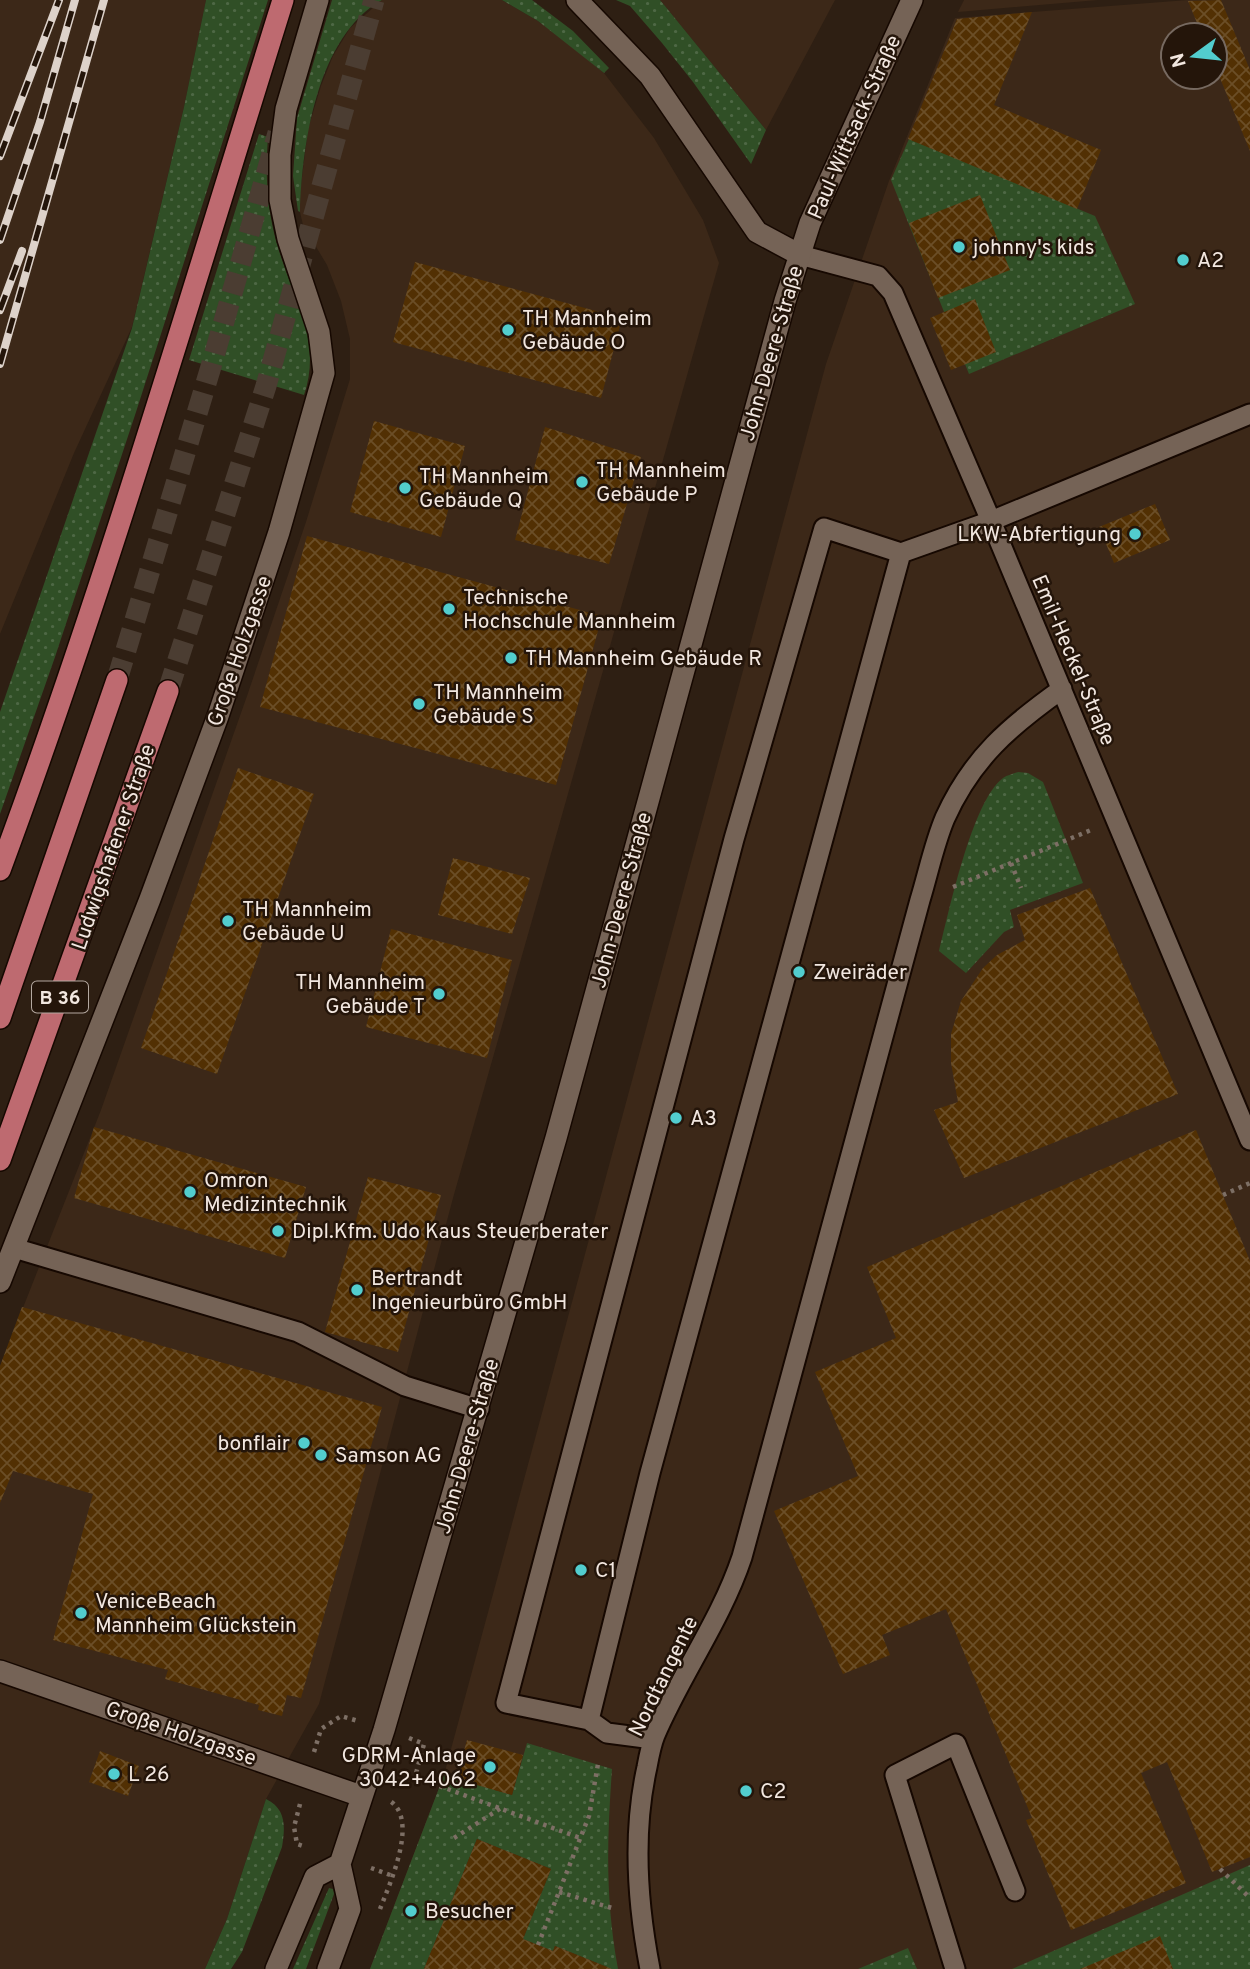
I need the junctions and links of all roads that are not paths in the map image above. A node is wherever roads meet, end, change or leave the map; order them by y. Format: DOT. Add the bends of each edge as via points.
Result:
graph roads {
  1 [pos="283,0"];
  2 [pos="318,0"];
  3 [pos="912,0"];
  4 [pos="577,2"];
  5 [pos="800,255"];
  6 [pos="1250,414"];
  7 [pos="991,521"];
  8 [pos="901,553"];
  9 [pos="117,680"];
  10 [pos="1062,689"];
  11 [pos="168,691"];
  12 [pos="0,870"];
  13 [pos="0,1018"];
  14 [pos="1250,1140"];
  15 [pos="0,1160"];
  16 [pos="14,1248"];
  17 [pos="0,1282"];
  18 [pos="479,1409"];
  19 [pos="0,1671"];
  20 [pos="590,1720"];
  21 [pos="653,1739"];
  22 [pos="363,1791"];
  23 [pos="340,1864"];
  24 [pos="1015,1891"];
  25 [pos="275,1969"];
  26 [pos="328,1969"];
  27 [pos="650,1969"];
  28 [pos="955,1969"];
  1 -- 12 [label="main road" via="46,745"];
  2 -- 16 [label="street, Große Holzgasse" via="286,109 280,200 319,332 324,373 279,532 218,716"];
  3 -- 5 [label="street, Paul-Wittsack-Straße" via="810,223"];
  4 -- 5 [label="street, John-Deere-Straße" via="650,76 757,232"];
  5 -- 7 [label="lane, Emil-Heckel-Straße" via="878,276 893,293"];
  5 -- 18 [label="street, John-Deere-Straße"];
  6 -- 7 [label="lane"];
  7 -- 8 [label="lane"];
  7 -- 10 [label="lane, Emil-Heckel-Straße"];
  8 -- 20 [label="lane" via="654,1460"];
  8 -- 20 [label="lane" via="824,528 734,839 506,1703"];
  9 -- 13 [label="main road, B 36"];
  10 -- 14 [label="lane, Emil-Heckel-Straße"];
  10 -- 21 [label="lane, Nordtangente" via="985,752 963,782 944,821 734,1581"];
  11 -- 15 [label="main road, Ludwigshafener Straße / B 36"];
  16 -- 17 [label="street, Große Holzgasse"];
  16 -- 18 [label="lane" via="298,1332 405,1386"];
  18 -- 22 [label="street, John-Deere-Straße"];
  19 -- 22 [label="street, Große Holzgasse"];
  20 -- 21 [label="lane" via="607,1733"];
  21 -- 27 [label="lane, Nordtangente" via="642,1788 638,1839 640,1906"];
  22 -- 23 [label="street, John-Deere-Straße"];
  23 -- 25 [label="street" via="316,1877"];
  23 -- 26 [label="street, John-Deere-Straße" via="350,1909"];
  24 -- 28 [label="lane" via="956,1744 895,1774"];
}
